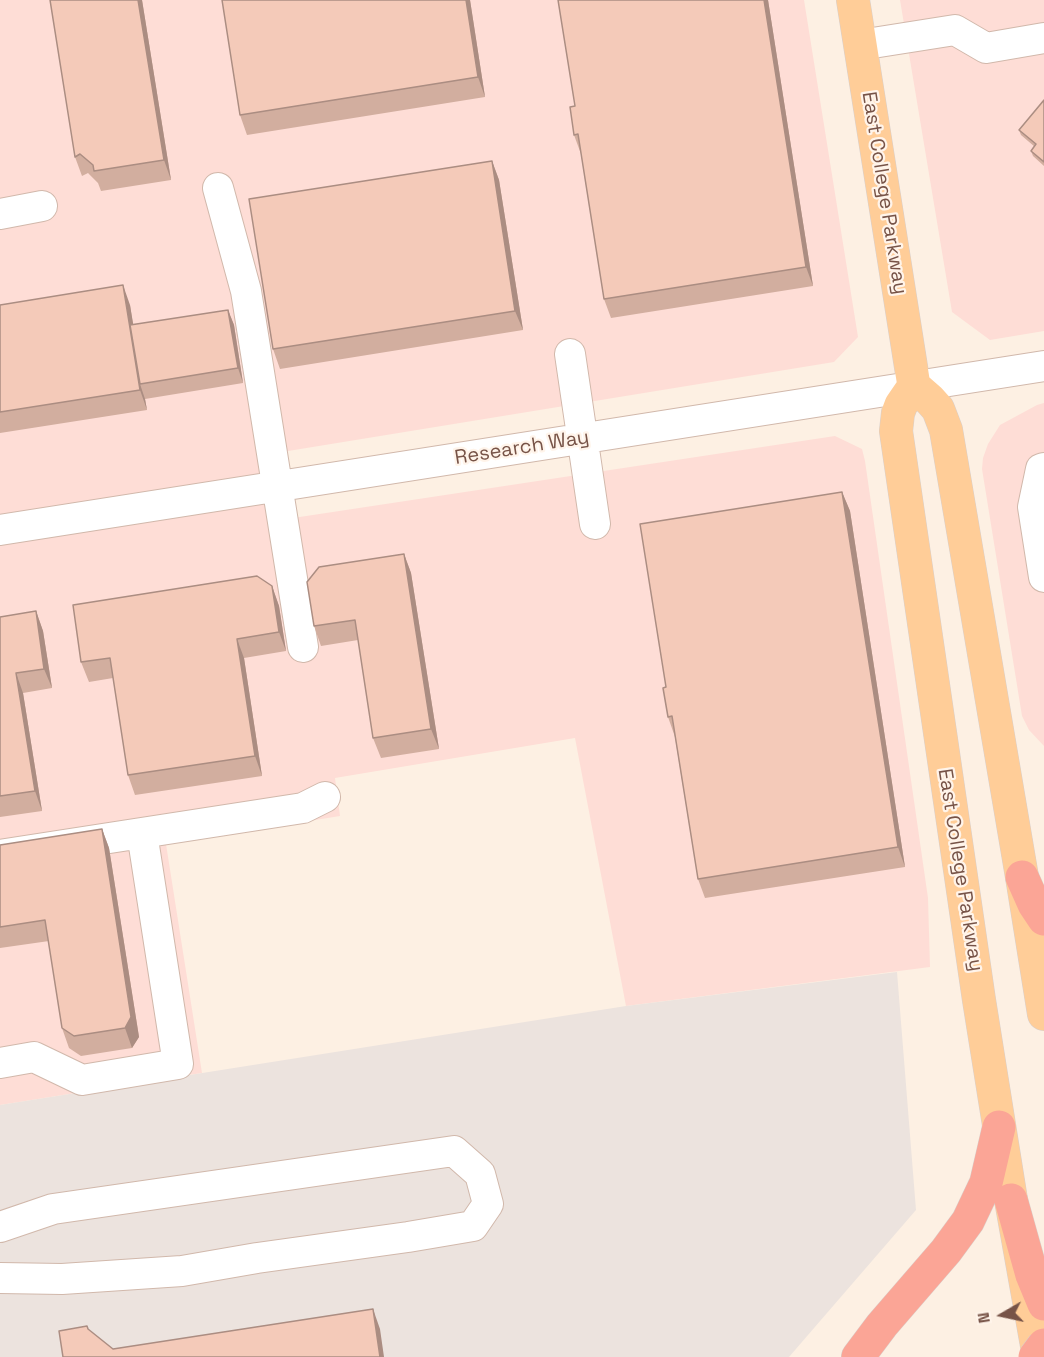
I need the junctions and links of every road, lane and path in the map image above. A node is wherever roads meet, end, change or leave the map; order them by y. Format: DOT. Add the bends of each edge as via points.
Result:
graph roads {
  1 [pos="853,0"];
  2 [pos="1044,38"];
  3 [pos="860,45"];
  4 [pos="218,188"];
  5 [pos="42,206"];
  6 [pos="0,214"];
  7 [pos="570,354"];
  8 [pos="1044,366"];
  9 [pos="914,386"];
  10 [pos="583,439"];
  11 [pos="1044,468"];
  12 [pos="277,486"];
  13 [pos="595,524"];
  14 [pos="0,530"];
  15 [pos="1044,578"];
  16 [pos="303,647"];
  17 [pos="325,797"];
  18 [pos="142,833"];
  19 [pos="0,855"];
  20 [pos="1022,877"];
  21 [pos="1044,919"];
  22 [pos="1044,1014"];
  23 [pos="0,1063"];
  24 [pos="999,1127"];
  25 [pos="1011,1200"];
  26 [pos="0,1227"];
  27 [pos="0,1278"];
  28 [pos="1044,1304"];
  29 [pos="1044,1345"];
  30 [pos="858,1357"];
  31 [pos="1037,1357"];
  1 -- 3 [label="main road, East College Parkway"];
  2 -- 3 [label="street" via="986,48 955,30"];
  3 -- 9 [label="main road, East College Parkway"];
  4 -- 12 [label="street" via="246,291"];
  5 -- 6 [label="street"];
  7 -- 10 [label="street"];
  8 -- 9 [label="street, Research Way"];
  9 -- 10 [label="street, Research Way"];
  9 -- 20 [label="main road" via="938,409 946,430"];
  9 -- 24 [label="main road, East College Parkway" via="901,405 896,431"];
  10 -- 12 [label="street, Research Way"];
  10 -- 13 [label="street"];
  11 -- 15 [label="street" via="1033,507"];
  12 -- 14 [label="street, Research Way"];
  12 -- 16 [label="street"];
  17 -- 18 [label="street" via="303,808"];
  18 -- 19 [label="street"];
  18 -- 23 [label="street" via="178,1064 82,1080 34,1057"];
  20 -- 21 [label="highway"];
  20 -- 22 [label="main road"];
  24 -- 25 [label="main road, East College Parkway"];
  24 -- 30 [label="highway" via="986,1183 968,1221"];
  25 -- 28 [label="highway"];
  25 -- 31 [label="main road, East College Parkway"];
  26 -- 27 [label="street" via="53,1209 454,1151 480,1174 488,1204 473,1226 182,1271 62,1279"];
  29 -- 31 [label="highway, bridge"];
}
